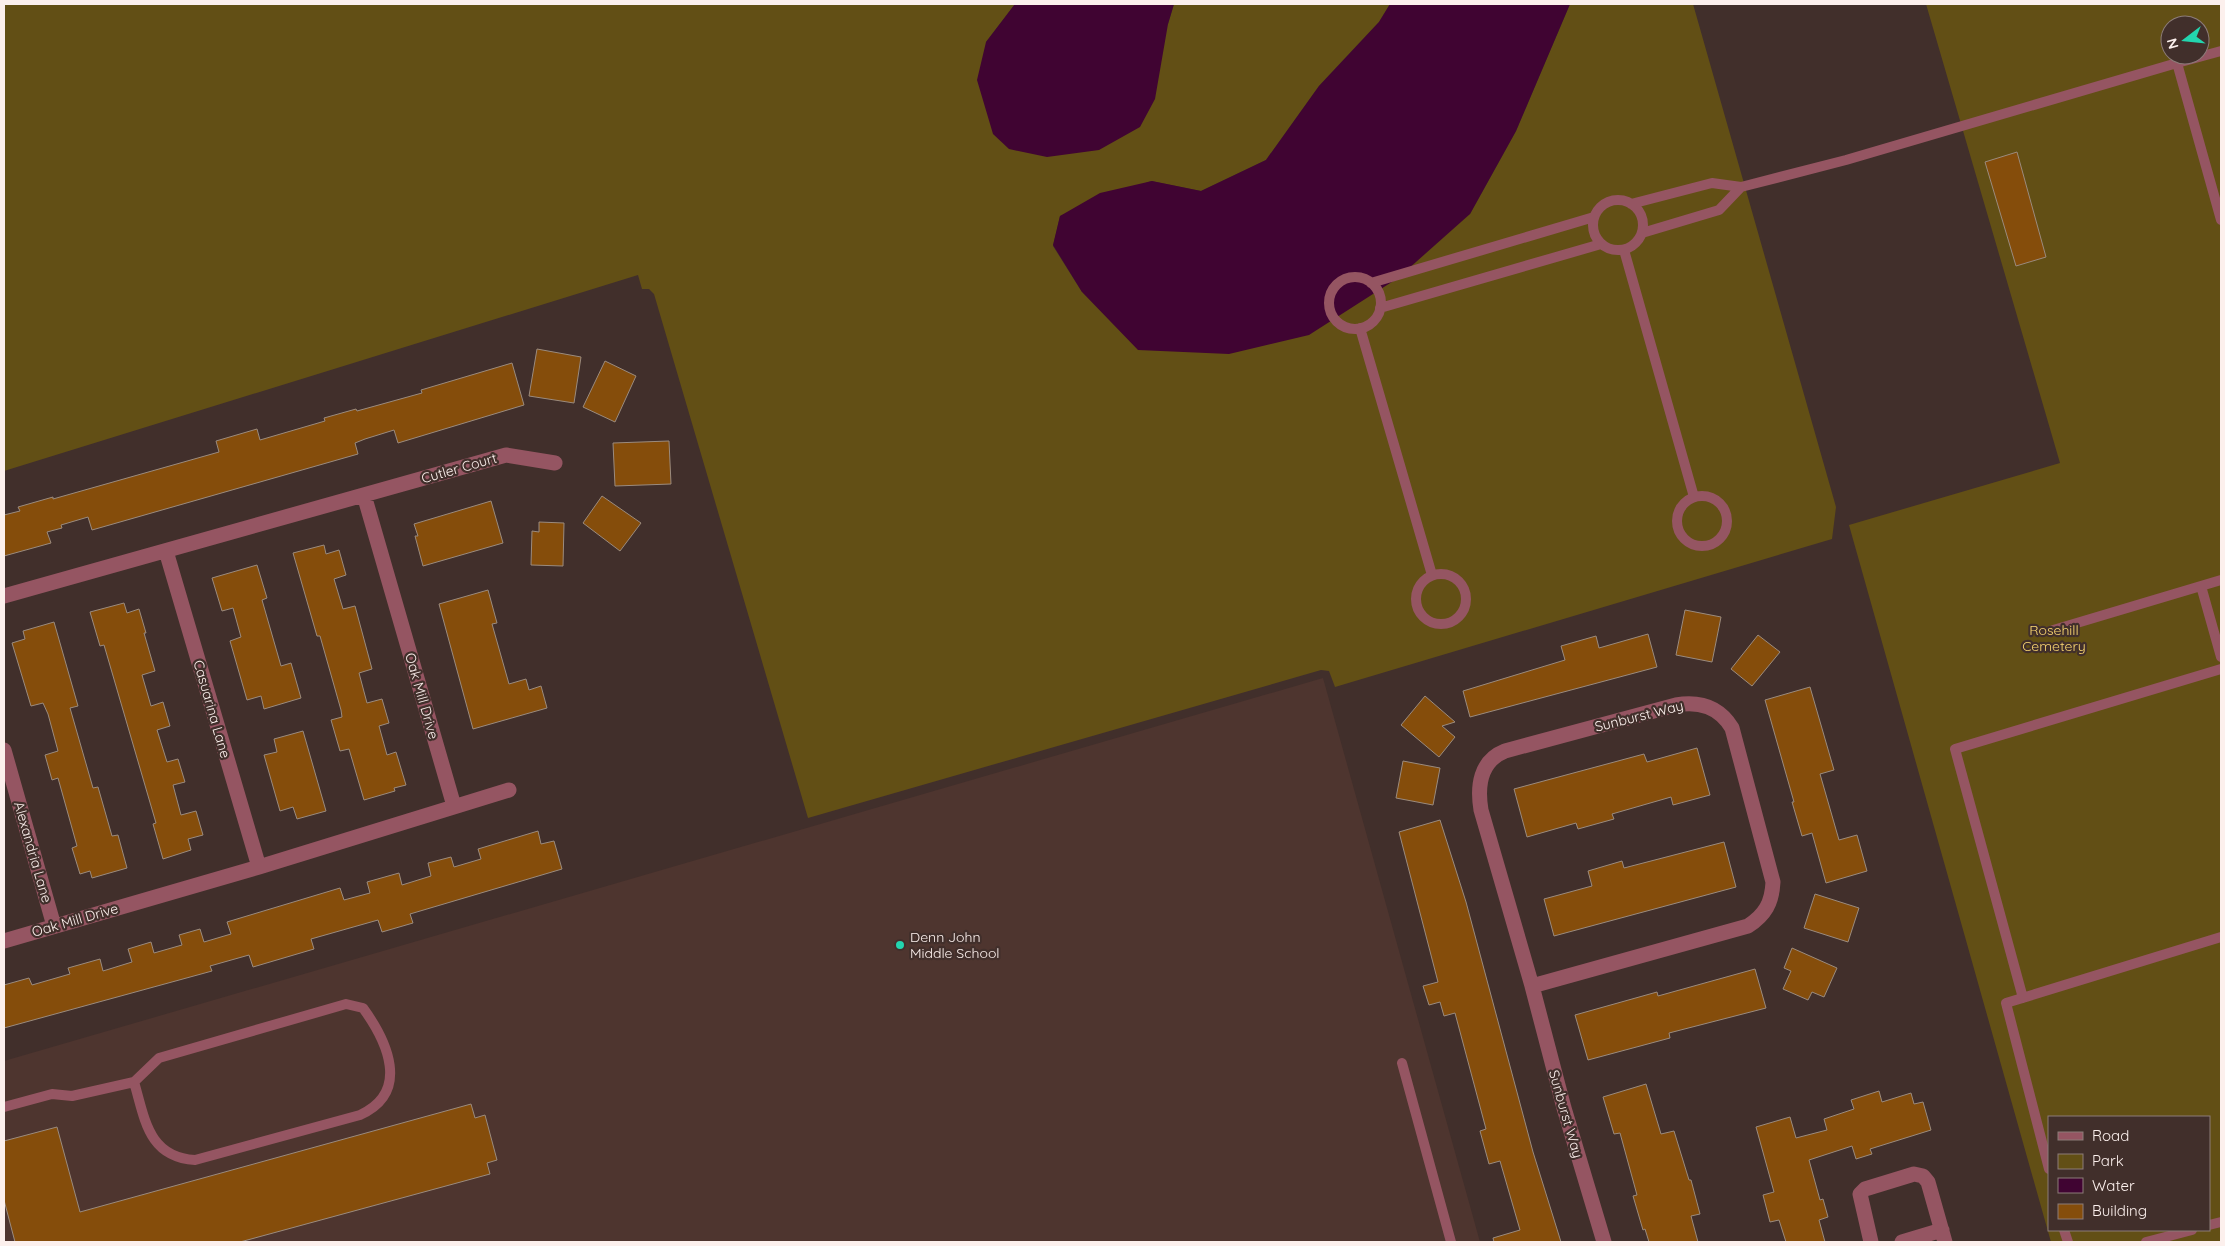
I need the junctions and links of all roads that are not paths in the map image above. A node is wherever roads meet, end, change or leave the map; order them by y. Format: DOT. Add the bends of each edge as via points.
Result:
graph roads {
  1 [pos="2170,65"];
  2 [pos="2178,65"];
  3 [pos="1741,187"];
  4 [pos="1631,204"];
  5 [pos="1594,217"];
  6 [pos="2221,220"];
  7 [pos="1642,233"];
  8 [pos="1600,244"];
  9 [pos="1624,250"];
  10 [pos="1371,283"];
  11 [pos="1380,308"];
  12 [pos="1360,328"];
  13 [pos="555,463"];
  14 [pos="364,495"];
  15 [pos="1694,497"];
  16 [pos="166,551"];
  17 [pos="1432,575"];
  18 [pos="2221,580"];
  19 [pos="2201,586"];
  20 [pos="4,596"];
  21 [pos="2050,631"];
  22 [pos="2221,658"];
  23 [pos="2221,669"];
  24 [pos="4,750"];
  25 [pos="509,790"];
  26 [pos="454,806"];
  27 [pos="259,867"];
  28 [pos="54,926"];
  29 [pos="2221,937"];
  30 [pos="4,941"];
  31 [pos="1532,986"];
  32 [pos="2023,998"];
  33 [pos="1402,1063"];
  34 [pos="134,1082"];
  35 [pos="4,1107"];
  36 [pos="2048,1165"];
  37 [pos="2188,1231"];
  38 [pos="1944,1236"];
  39 [pos="1451,1242"];
  40 [pos="1604,1242"];
  41 [pos="1871,1242"];
  42 [pos="1902,1242"];
  43 [pos="2146,1242"];
  1 -- 3 [label="lane" via="1846,160"];
  2 -- 6 [label="lane"];
  3 -- 4 [label="lane" via="1712,182"];
  3 -- 7 [label="lane" via="1719,210"];
  4 -- 5 [label="lane" via="1624,200 1607,202 1600,206"];
  4 -- 7 [label="lane" via="1642,217"];
  5 -- 8 [label="lane" via="1593,229"];
  5 -- 10 [label="lane"];
  7 -- 9 [label="lane" via="1632,246"];
  8 -- 9 [label="lane"];
  8 -- 11 [label="lane"];
  9 -- 15 [label="lane"];
  10 -- 11 [label="lane" via="1380,296"];
  10 -- 12 [label="lane" via="1355,277 1346,278 1332,289 1329,298 1331,315 1337,322 1344,327"];
  11 -- 12 [label="lane" via="1374,320"];
  12 -- 17 [label="lane"];
  13 -- 14 [label="street, Cutler Court" via="506,455"];
  14 -- 16 [label="street"];
  14 -- 26 [label="street, Oak Mill Drive"];
  15 -- 15 [label="lane" via="1681,507 1678,530 1688,543 1711,545 1719,540 1727,526 1724,508 1711,497"];
  16 -- 20 [label="street"];
  16 -- 27 [label="street, Casuarina Lane"];
  17 -- 17 [label="lane" via="1417,588 1416,606 1420,614 1434,624 1452,623 1466,604 1464,588 1452,576"];
  18 -- 19 [label="lane"];
  19 -- 21 [label="lane"];
  19 -- 22 [label="lane"];
  23 -- 32 [label="lane" via="1955,749"];
  24 -- 28 [label="street, Alexandria Lane"];
  25 -- 26 [label="street"];
  26 -- 27 [label="street, Oak Mill Drive"];
  27 -- 28 [label="street, Oak Mill Drive"];
  28 -- 30 [label="street, Oak Mill Drive"];
  29 -- 32 [label="lane"];
  31 -- 31 [label="street, Sunburst Way" via="1748,926 1767,909 1772,897 1772,882 1732,728 1714,709 1690,702 1676,705 1505,751 1489,760 1480,782 1481,810"];
  31 -- 40 [label="street, Sunburst Way" via="1561,1100"];
  32 -- 36 [label="lane" via="2006,1003"];
  33 -- 39 [label="lane"];
  34 -- 34 [label="lane" via="148,1128 161,1149 183,1159 196,1160 360,1115 381,1101 390,1077 386,1048 378,1029 363,1008 346,1004 159,1058"];
  34 -- 35 [label="lane" via="72,1096 52,1094"];
  37 -- 43 [label="lane"];
  38 -- 41 [label="street" via="1928,1182 1923,1176 1914,1174 1865,1189 1860,1194"];
  38 -- 42 [label="street"];
}
